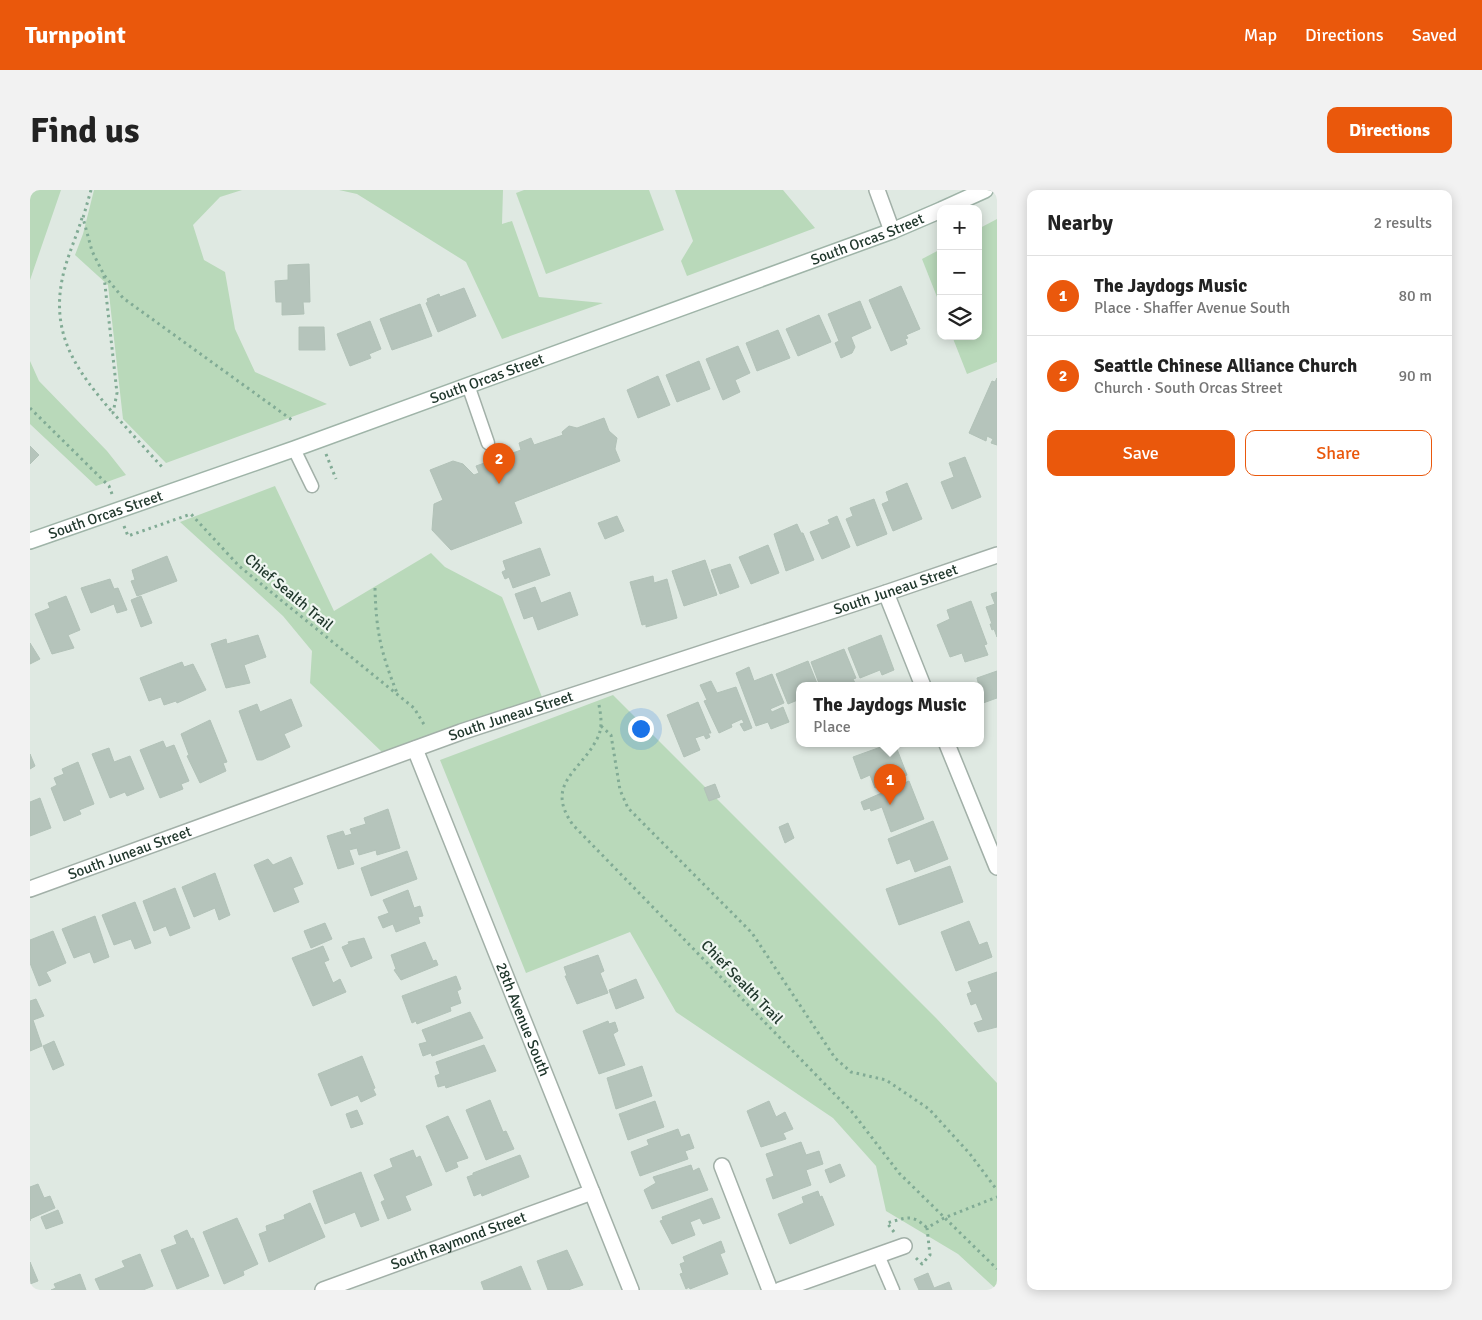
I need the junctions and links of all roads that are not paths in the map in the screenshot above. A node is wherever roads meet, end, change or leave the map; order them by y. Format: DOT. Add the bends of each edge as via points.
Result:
graph roads {
  1 [pos="877,190"];
  2 [pos="985,190"];
  3 [pos="951,205"];
  4 [pos="937,211"];
  5 [pos="892,231"];
  6 [pos="468,385"];
  7 [pos="488,443"];
  8 [pos="294,448"];
  9 [pos="312,486"];
  10 [pos="30,541"];
  11 [pos="997,555"];
  12 [pos="886,594"];
  13 [pos="921,682"];
  14 [pos="948,747"];
  15 [pos="415,749"];
  16 [pos="994,850"];
  17 [pos="997,868"];
  18 [pos="30,889"];
  19 [pos="722,1166"];
  20 [pos="592,1192"];
  21 [pos="904,1246"];
  22 [pos="878,1255"];
  23 [pos="323,1290"];
  24 [pos="632,1290"];
  25 [pos="770,1290"];
  26 [pos="780,1290"];
  27 [pos="893,1290"];
  1 -- 5 [label="street"];
  2 -- 3 [label="street, South Orcas Street"];
  4 -- 5 [label="street, South Orcas Street"];
  5 -- 6 [label="street, South Orcas Street"];
  6 -- 7 [label="lane"];
  6 -- 8 [label="street, South Orcas Street"];
  8 -- 9 [label="lane"];
  8 -- 10 [label="street, South Orcas Street"];
  11 -- 12 [label="street, South Juneau Street"];
  12 -- 13 [label="street"];
  12 -- 15 [label="street, South Juneau Street"];
  14 -- 16 [label="street"];
  15 -- 18 [label="street, South Juneau Street"];
  15 -- 20 [label="street, 28th Avenue South"];
  16 -- 17 [label="street"];
  19 -- 25 [label="street"];
  20 -- 23 [label="street, South Raymond Street"];
  20 -- 24 [label="street, 28th Avenue South"];
  21 -- 22 [label="street"];
  22 -- 26 [label="street"];
  22 -- 27 [label="lane"];
}
